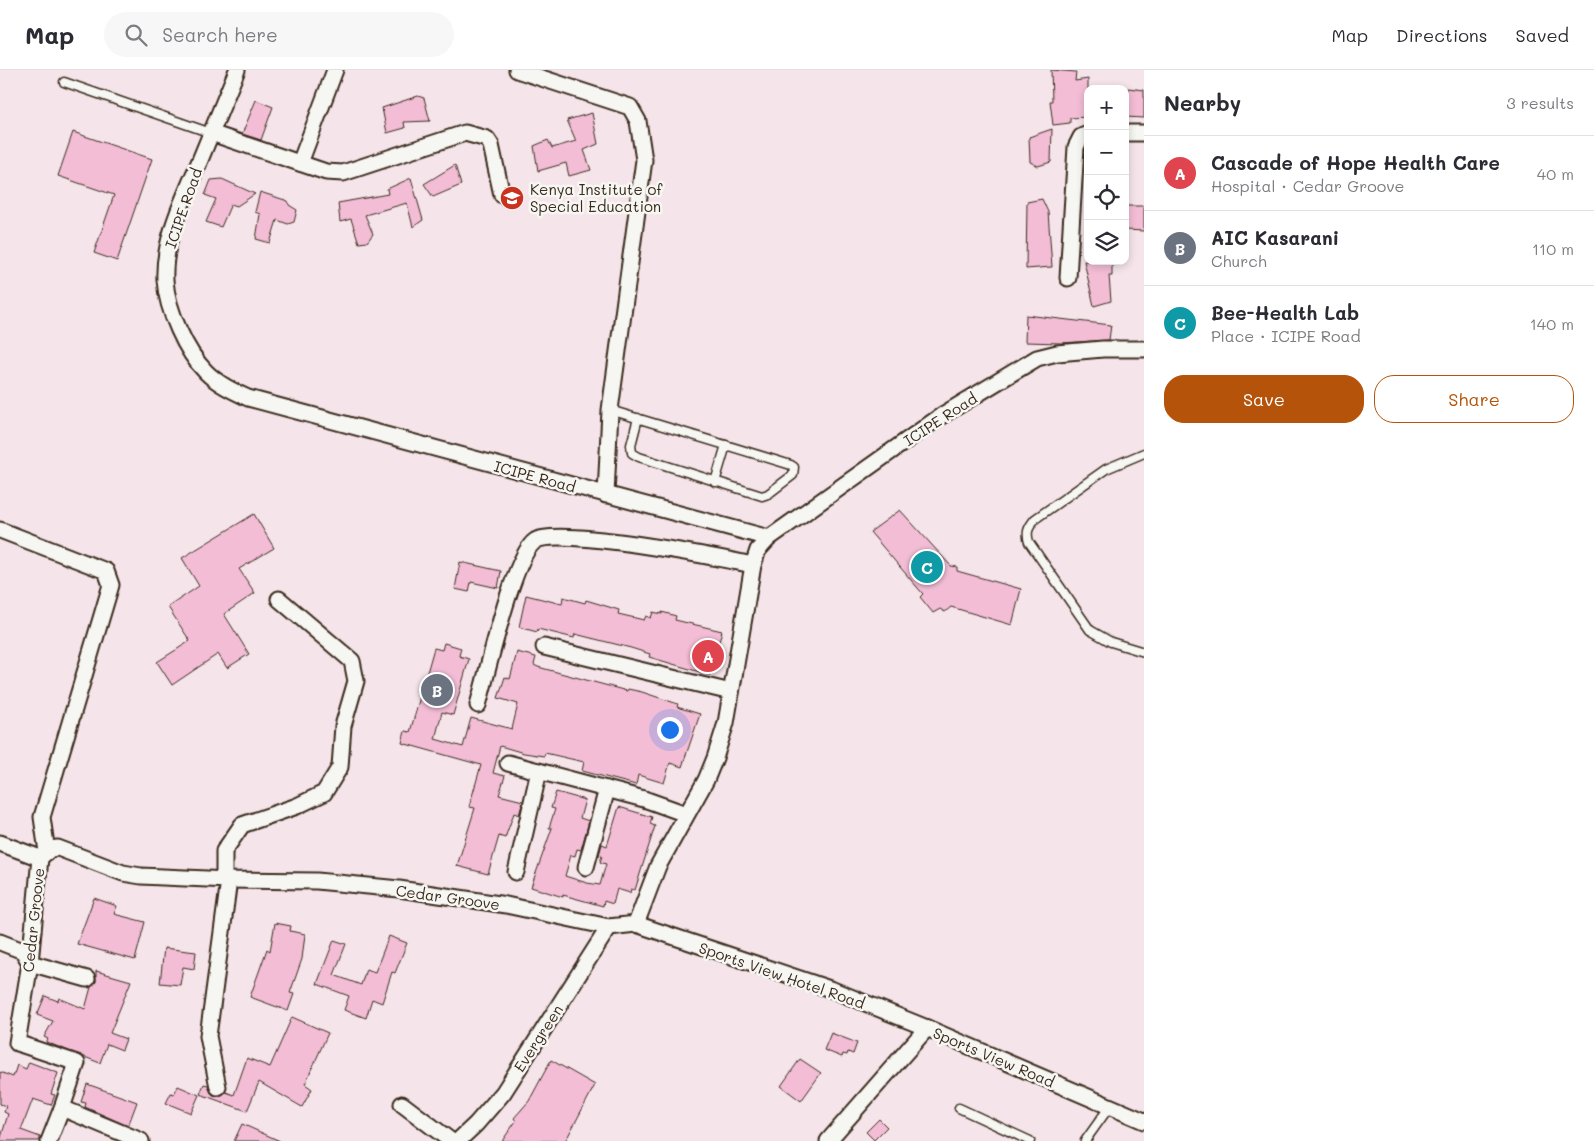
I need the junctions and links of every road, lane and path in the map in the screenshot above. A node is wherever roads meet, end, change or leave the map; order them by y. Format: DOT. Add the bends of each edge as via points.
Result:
graph roads {
  1 [pos="237,70"];
  2 [pos="335,70"];
  3 [pos="517,70"];
  4 [pos="64,82"];
  5 [pos="211,133"];
  6 [pos="1129,133"];
  7 [pos="1144,133"];
  8 [pos="1084,136"];
  9 [pos="300,163"];
  10 [pos="502,195"];
  11 [pos="1068,278"];
  12 [pos="1144,349"];
  13 [pos="610,410"];
  14 [pos="638,418"];
  15 [pos="726,445"];
  16 [pos="1144,453"];
  17 [pos="715,482"];
  18 [pos="606,495"];
  19 [pos="0,530"];
  20 [pos="769,538"];
  21 [pos="752,565"];
  22 [pos="279,599"];
  23 [pos="544,646"];
  24 [pos="1144,652"];
  25 [pos="731,692"];
  26 [pos="478,705"];
  27 [pos="508,763"];
  28 [pos="539,771"];
  29 [pos="607,789"];
  30 [pos="686,814"];
  31 [pos="0,843"];
  32 [pos="43,855"];
  33 [pos="586,867"];
  34 [pos="516,872"];
  35 [pos="226,880"];
  36 [pos="636,924"];
  37 [pos="609,927"];
  38 [pos="0,942"];
  39 [pos="30,962"];
  40 [pos="87,979"];
  41 [pos="927,1028"];
  42 [pos="218,1087"];
  43 [pos="402,1104"];
  44 [pos="1110,1106"];
  45 [pos="62,1108"];
  46 [pos="959,1108"];
  47 [pos="1144,1121"];
  48 [pos="49,1141"];
  49 [pos="141,1141"];
  50 [pos="451,1141"];
  51 [pos="458,1141"];
  52 [pos="828,1141"];
  53 [pos="1030,1141"];
  54 [pos="1085,1141"];
  1 -- 5 [label="street, ICIPE Road"];
  2 -- 9 [label="street"];
  3 -- 13 [label="street" via="630,108 638,121 644,160"];
  4 -- 5 [label="lane"];
  5 -- 9 [label="street"];
  5 -- 18 [label="street, ICIPE Road" via="168,246 165,280 171,311 180,334 205,372 221,385 248,398"];
  6 -- 7 [label="street"];
  8 -- 11 [label="street" via="1076,146"];
  9 -- 10 [label="street" via="326,172 343,173 465,133 487,139 491,145"];
  12 -- 20 [label="street, ICIPE Road" via="1103,349 1037,358 941,416"];
  13 -- 14 [label="lane"];
  13 -- 18 [label="street"];
  14 -- 15 [label="lane"];
  14 -- 17 [label="lane" via="632,453"];
  15 -- 17 [label="lane"];
  15 -- 17 [label="lane" via="791,464 793,475 765,496"];
  16 -- 24 [label="lane" via="1106,469 1035,520 1026,533 1034,550 1090,630 1111,642"];
  18 -- 20 [label="street, ICIPE Road"];
  19 -- 32 [label="street" via="106,571 111,585 42,818"];
  20 -- 21 [label="street" via="758,550"];
  21 -- 25 [label="street"];
  21 -- 26 [label="street" via="574,537 535,541 521,561 513,583"];
  22 -- 35 [label="street" via="352,661 356,681 343,726 340,767 324,793 242,826 224,851"];
  23 -- 25 [label="street"];
  25 -- 30 [label="street" via="715,758"];
  27 -- 28 [label="street"];
  28 -- 29 [label="street"];
  28 -- 34 [label="street"];
  29 -- 30 [label="street"];
  29 -- 33 [label="street"];
  30 -- 36 [label="street" via="658,866"];
  31 -- 32 [label="street"];
  32 -- 35 [label="street, Cedar Groove" via="58,848 123,873"];
  32 -- 39 [label="street, Cedar Groove"];
  35 -- 37 [label="street, Cedar Groove" via="317,881 399,889 506,905"];
  35 -- 42 [label="street" via="208,1036"];
  36 -- 37 [label="street, Cedar Groove"];
  36 -- 41 [label="street, Sports View Hotel Road" via="833,990"];
  37 -- 51 [label="street, Evergreen" via="503,1093"];
  38 -- 39 [label="street" via="23,951"];
  39 -- 40 [label="street"];
  39 -- 45 [label="street, Cedar Groove" via="17,1043 77,1063"];
  41 -- 44 [label="street, Sports View Road"];
  41 -- 52 [label="street, Sports View Road"];
  43 -- 50 [label="street"];
  44 -- 47 [label="street, Sports View Road"];
  44 -- 54 [label="lane"];
  45 -- 48 [label="street"];
  45 -- 49 [label="street"];
  46 -- 53 [label="lane"];
}
